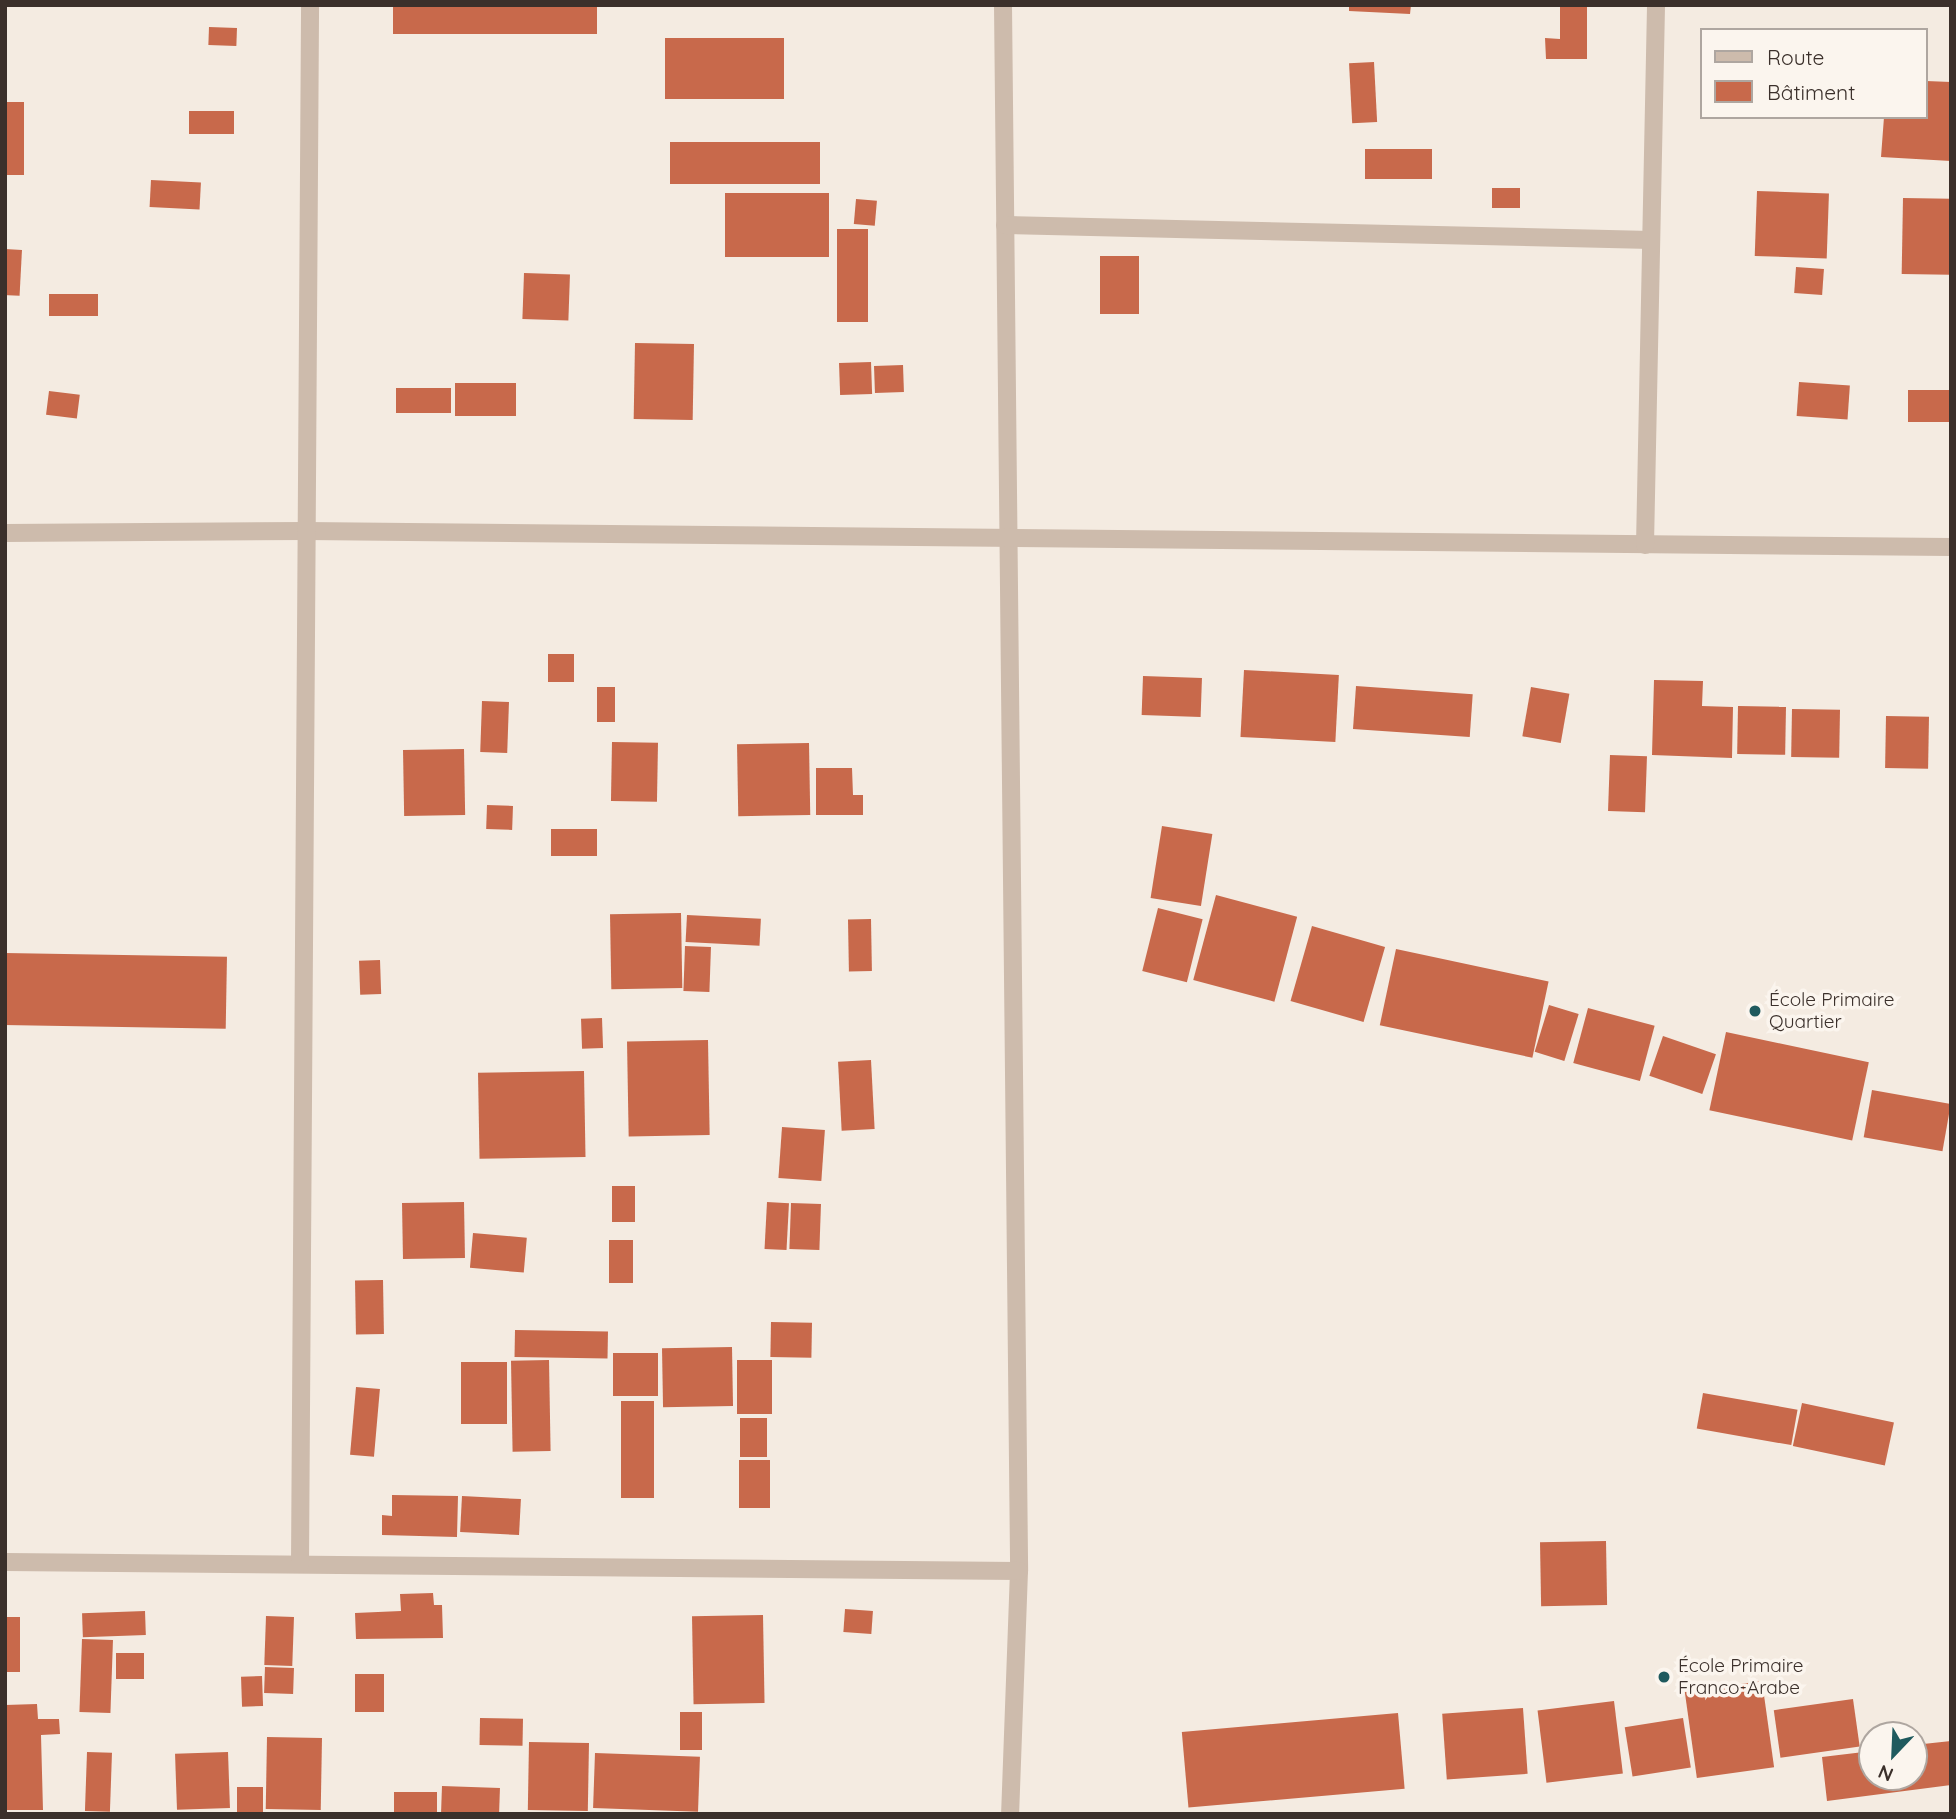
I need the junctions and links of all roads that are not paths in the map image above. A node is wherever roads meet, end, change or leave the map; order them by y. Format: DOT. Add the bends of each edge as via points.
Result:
graph roads {
  1 [pos="310,5"];
  2 [pos="1003,5"];
  3 [pos="1656,5"];
  4 [pos="1005,226"];
  5 [pos="1651,240"];
  6 [pos="306,531"];
  7 [pos="5,533"];
  8 [pos="1008,536"];
  9 [pos="1644,545"];
  10 [pos="1951,547"];
  11 [pos="5,1562"];
  12 [pos="300,1564"];
  13 [pos="1019,1571"];
  14 [pos="1010,1814"];
  1 -- 6 [label="street"];
  2 -- 4 [label="street"];
  3 -- 5 [label="street"];
  4 -- 5 [label="street"];
  4 -- 8 [label="street"];
  5 -- 9 [label="street"];
  6 -- 7 [label="street"];
  6 -- 8 [label="street"];
  6 -- 12 [label="street"];
  8 -- 9 [label="street"];
  8 -- 13 [label="street"];
  9 -- 10 [label="street"];
  11 -- 12 [label="street"];
  12 -- 13 [label="street"];
  13 -- 14 [label="street"];
}
